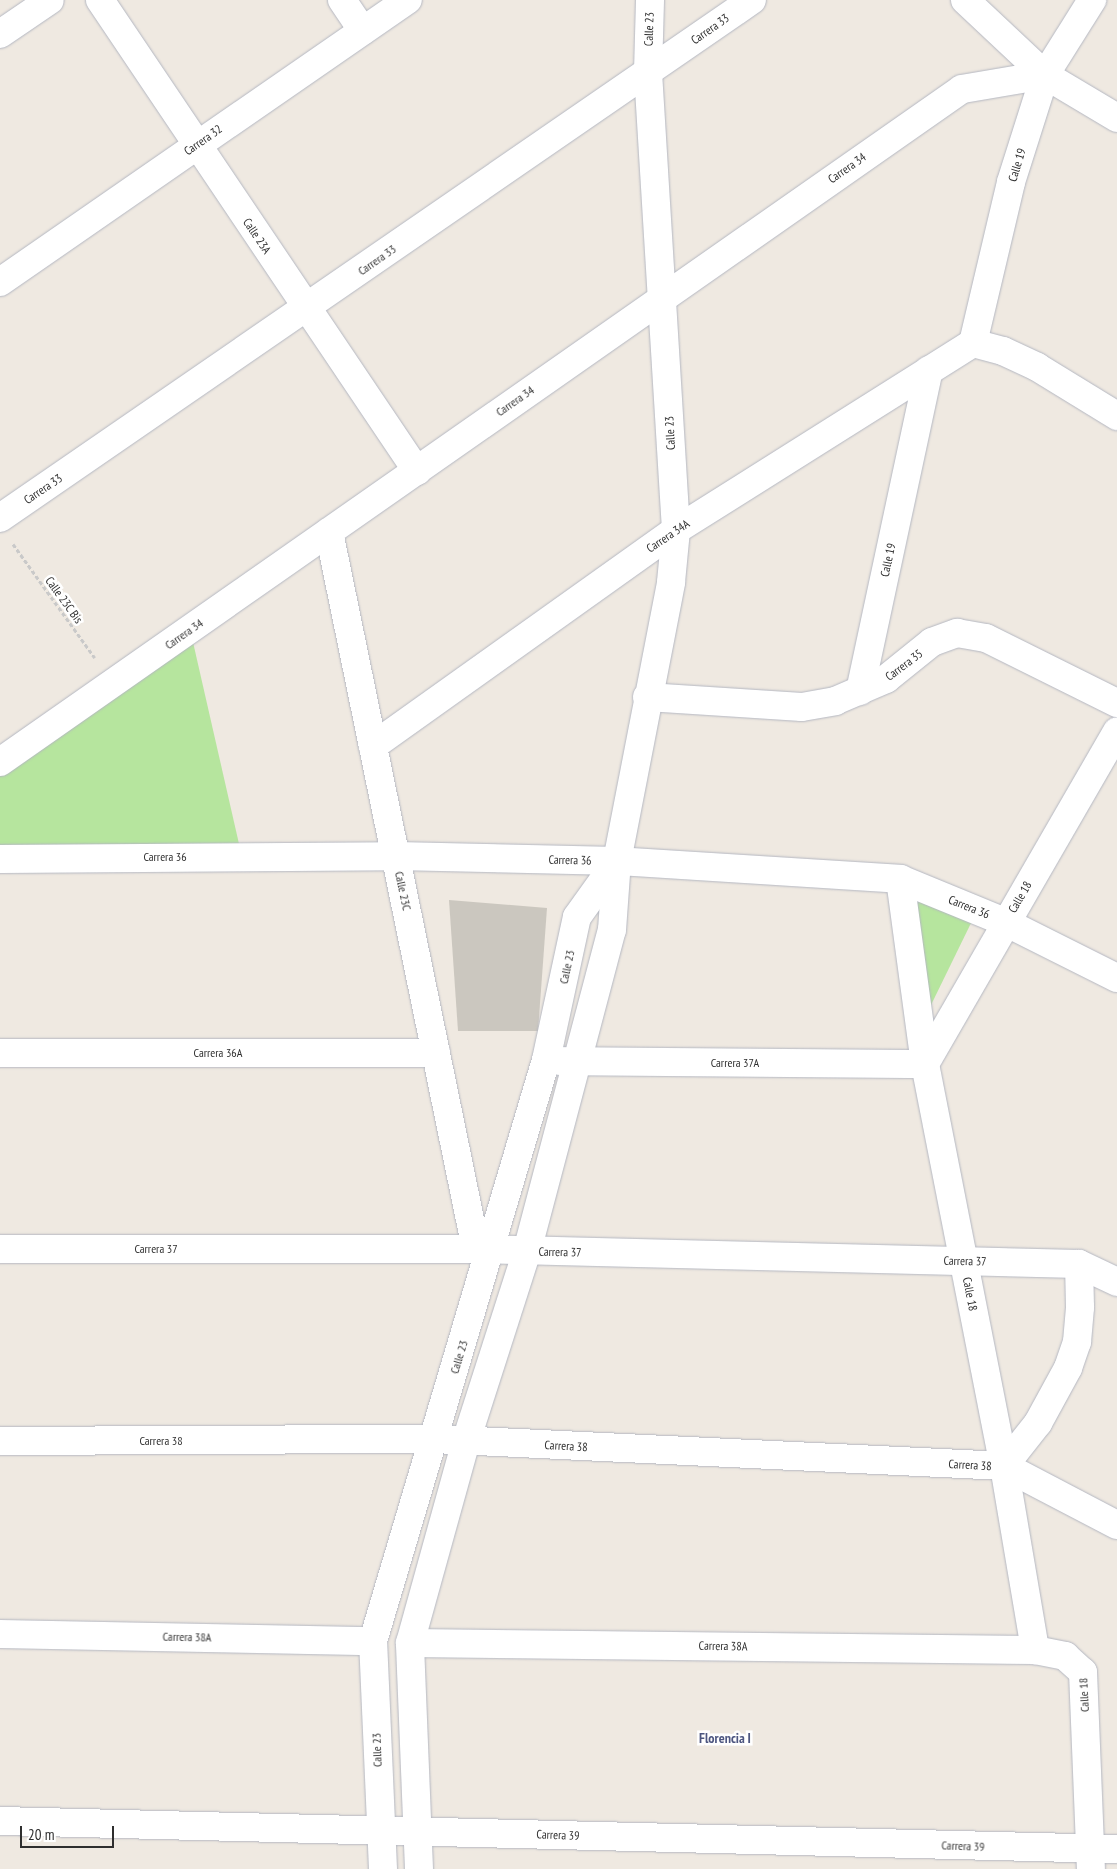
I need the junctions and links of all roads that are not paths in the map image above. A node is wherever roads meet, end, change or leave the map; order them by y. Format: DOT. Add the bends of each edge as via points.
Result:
graph roads {
  1 [pos="50,0"];
  2 [pos="100,0"];
  3 [pos="342,0"];
  4 [pos="408,0"];
  5 [pos="650,0"];
  6 [pos="752,0"];
  7 [pos="966,0"];
  8 [pos="1092,0"];
  9 [pos="362,31"];
  10 [pos="0,34"];
  11 [pos="648,72"];
  12 [pos="1045,75"];
  13 [pos="1117,118"];
  14 [pos="196,146"];
  15 [pos="0,282"];
  16 [pos="662,296"];
  17 [pos="306,308"];
  18 [pos="973,343"];
  19 [pos="929,370"];
  20 [pos="1117,416"];
  21 [pos="417,471"];
  22 [pos="0,518"];
  23 [pos="676,530"];
  24 [pos="330,532"];
  25 [pos="860,691"];
  26 [pos="646,697"];
  27 [pos="1117,703"];
  28 [pos="1117,731"];
  29 [pos="373,746"];
  30 [pos="0,762"];
  31 [pos="396,856"];
  32 [pos="0,858"];
  33 [pos="617,861"];
  34 [pos="900,879"];
  35 [pos="1005,922"];
  36 [pos="1117,978"];
  37 [pos="0,1053"];
  38 [pos="436,1053"];
  39 [pos="546,1060"];
  40 [pos="578,1062"];
  41 [pos="924,1064"];
  42 [pos="0,1249"];
  43 [pos="484,1249"];
  44 [pos="527,1251"];
  45 [pos="964,1261"];
  46 [pos="1079,1264"];
  47 [pos="1117,1282"];
  48 [pos="434,1439"];
  49 [pos="0,1441"];
  50 [pos="466,1441"];
  51 [pos="1004,1466"];
  52 [pos="1117,1525"];
  53 [pos="0,1634"];
  54 [pos="374,1641"];
  55 [pos="410,1643"];
  56 [pos="1035,1650"];
  57 [pos="0,1821"];
  58 [pos="379,1830"];
  59 [pos="416,1832"];
  60 [pos="1100,1856"];
  61 [pos="383,1869"];
  62 [pos="419,1869"];
  1 -- 10 [label="street"];
  2 -- 14 [label="street, Calle 23A"];
  3 -- 9 [label="street"];
  4 -- 9 [label="street, Carrera 32"];
  5 -- 11 [label="street, Calle 23"];
  6 -- 11 [label="street, Carrera 33"];
  7 -- 12 [label="street"];
  8 -- 12 [label="street, Calle 19"];
  9 -- 14 [label="street, Carrera 32"];
  11 -- 16 [label="street, Calle 23"];
  11 -- 17 [label="street, Carrera 33"];
  12 -- 13 [label="street"];
  12 -- 16 [label="street, Carrera 34" via="962,88"];
  12 -- 18 [label="street, Calle 19" via="1011,182"];
  14 -- 15 [label="street, Carrera 32"];
  14 -- 17 [label="street, Calle 23A"];
  16 -- 21 [label="street, Carrera 34"];
  16 -- 23 [label="street, Calle 23"];
  17 -- 21 [label="street, Calle 23A"];
  17 -- 22 [label="street, Carrera 33"];
  18 -- 19 [label="street, Carrera 34A"];
  18 -- 20 [label="street" via="1003,351 1037,367"];
  19 -- 23 [label="street, Carrera 34A"];
  19 -- 25 [label="street, Calle 19"];
  21 -- 24 [label="street, Carrera 34"];
  23 -- 26 [label="street, Calle 23" via="671,582"];
  23 -- 29 [label="street, Carrera 34A"];
  24 -- 29 [label="street, Calle 23C"];
  24 -- 30 [label="street, Carrera 34"];
  25 -- 26 [label="street, Carrera 35" via="835,701 802,707"];
  25 -- 27 [label="street, Carrera 35" via="886,679 932,642 957,633 986,638"];
  26 -- 33 [label="street, Calle 23"];
  28 -- 35 [label="street, Calle 18"];
  29 -- 31 [label="street, Calle 23C"];
  31 -- 32 [label="street, Carrera 36"];
  31 -- 33 [label="street, Carrera 36"];
  31 -- 38 [label="street, Calle 23C"];
  33 -- 34 [label="street, Carrera 36"];
  33 -- 39 [label="street, Calle 23" via="577,917"];
  33 -- 40 [label="street, Calle 23" via="612,930"];
  34 -- 35 [label="street, Carrera 36"];
  34 -- 41 [label="street, Calle 18"];
  35 -- 36 [label="street, Carrera 36"];
  35 -- 41 [label="street, Calle 18"];
  37 -- 38 [label="street, Carrera 36A"];
  38 -- 43 [label="street, Calle 23C"];
  39 -- 40 [label="street, Carrera 37A"];
  39 -- 43 [label="street, Calle 23"];
  40 -- 41 [label="street, Carrera 37A"];
  40 -- 44 [label="street, Calle 23"];
  41 -- 45 [label="street, Calle 18"];
  42 -- 43 [label="street, Carrera 37"];
  43 -- 44 [label="street, Carrera 37"];
  43 -- 48 [label="street, Calle 23"];
  44 -- 45 [label="street, Carrera 37"];
  44 -- 50 [label="street, Calle 23"];
  45 -- 46 [label="street, Carrera 37"];
  45 -- 51 [label="street, Calle 18"];
  46 -- 47 [label="street, Carrera 37"];
  46 -- 51 [label="street" via="1079,1324 1068,1368 1038,1423"];
  48 -- 49 [label="street, Carrera 38"];
  48 -- 50 [label="street, Carrera 38"];
  48 -- 54 [label="street, Calle 23"];
  50 -- 51 [label="street, Carrera 38"];
  50 -- 55 [label="street, Calle 23"];
  51 -- 52 [label="street, Carrera 38"];
  51 -- 56 [label="street, Calle 18"];
  53 -- 54 [label="street, Carrera 38A"];
  54 -- 58 [label="street, Calle 23"];
  55 -- 56 [label="street, Carrera 38A"];
  55 -- 59 [label="street, Calle 23"];
  56 -- 60 [label="street, Calle 18" via="1065,1656 1083,1672"];
  57 -- 58 [label="street, Carrera 39"];
  58 -- 59 [label="street, Carrera 39"];
  58 -- 61 [label="street, Calle 23"];
  59 -- 60 [label="street, Carrera 39"];
  59 -- 62 [label="street, Calle 23"];
}
